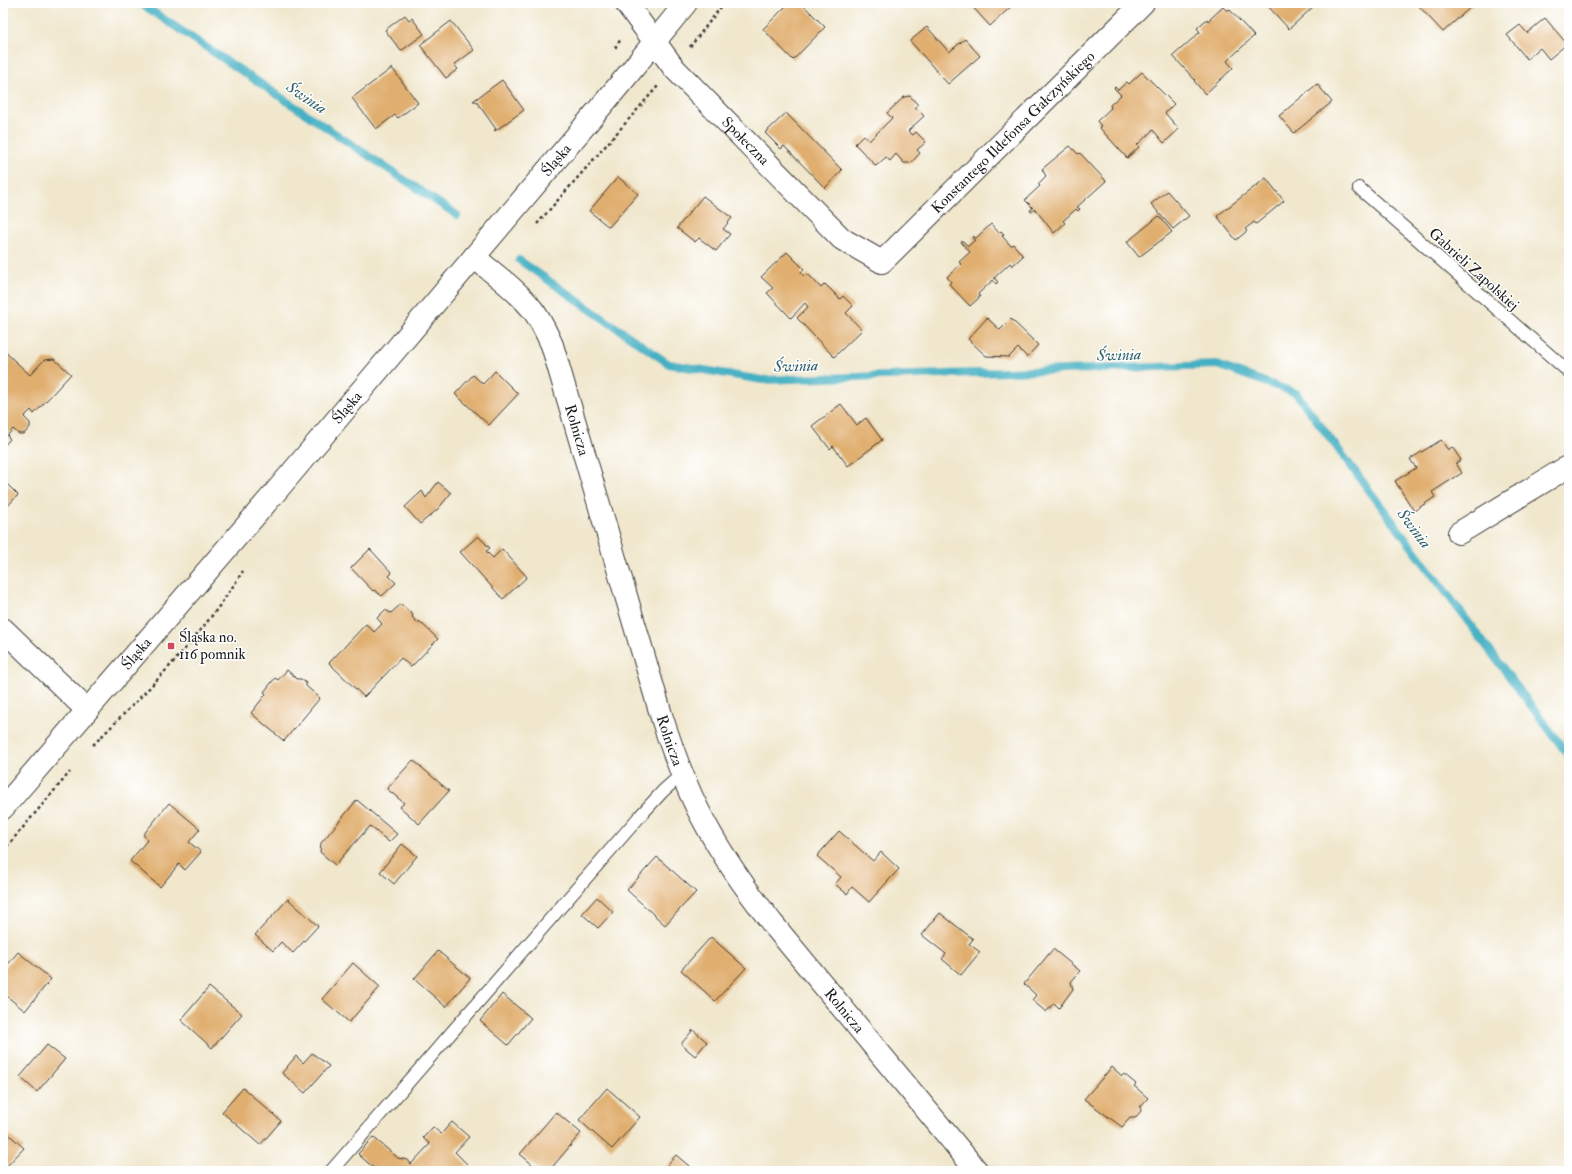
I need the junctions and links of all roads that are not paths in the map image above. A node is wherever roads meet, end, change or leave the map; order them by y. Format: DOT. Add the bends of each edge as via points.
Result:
graph roads {
  1 [pos="626,3"];
  2 [pos="686,3"];
  3 [pos="1143,3"];
  4 [pos="654,43"];
  5 [pos="1360,188"];
  6 [pos="474,257"];
  7 [pos="882,262"];
  8 [pos="1569,372"];
  9 [pos="1569,466"];
  10 [pos="1459,533"];
  11 [pos="3,629"];
  12 [pos="87,710"];
  13 [pos="682,774"];
  14 [pos="3,808"];
  15 [pos="331,1171"];
  16 [pos="977,1171"];
  1 -- 4 [label="street, Społeczna"];
  2 -- 4 [label="street, Śląska"];
  3 -- 7 [label="street, Konstantego Ildefonsa Gałczyńskiego"];
  4 -- 6 [label="street, Śląska"];
  4 -- 7 [label="street, Społeczna" via="674,68 842,239"];
  5 -- 8 [label="lane, Gabrieli Zapolskiej"];
  6 -- 12 [label="street, Śląska"];
  6 -- 13 [label="street, Rolnicza" via="532,309 552,345 662,718"];
  9 -- 10 [label="street"];
  11 -- 12 [label="street"];
  12 -- 14 [label="street, Śląska"];
  13 -- 15 [label="lane" via="640,816"];
  13 -- 16 [label="street, Rolnicza" via="706,825 744,886 805,964"];
}
